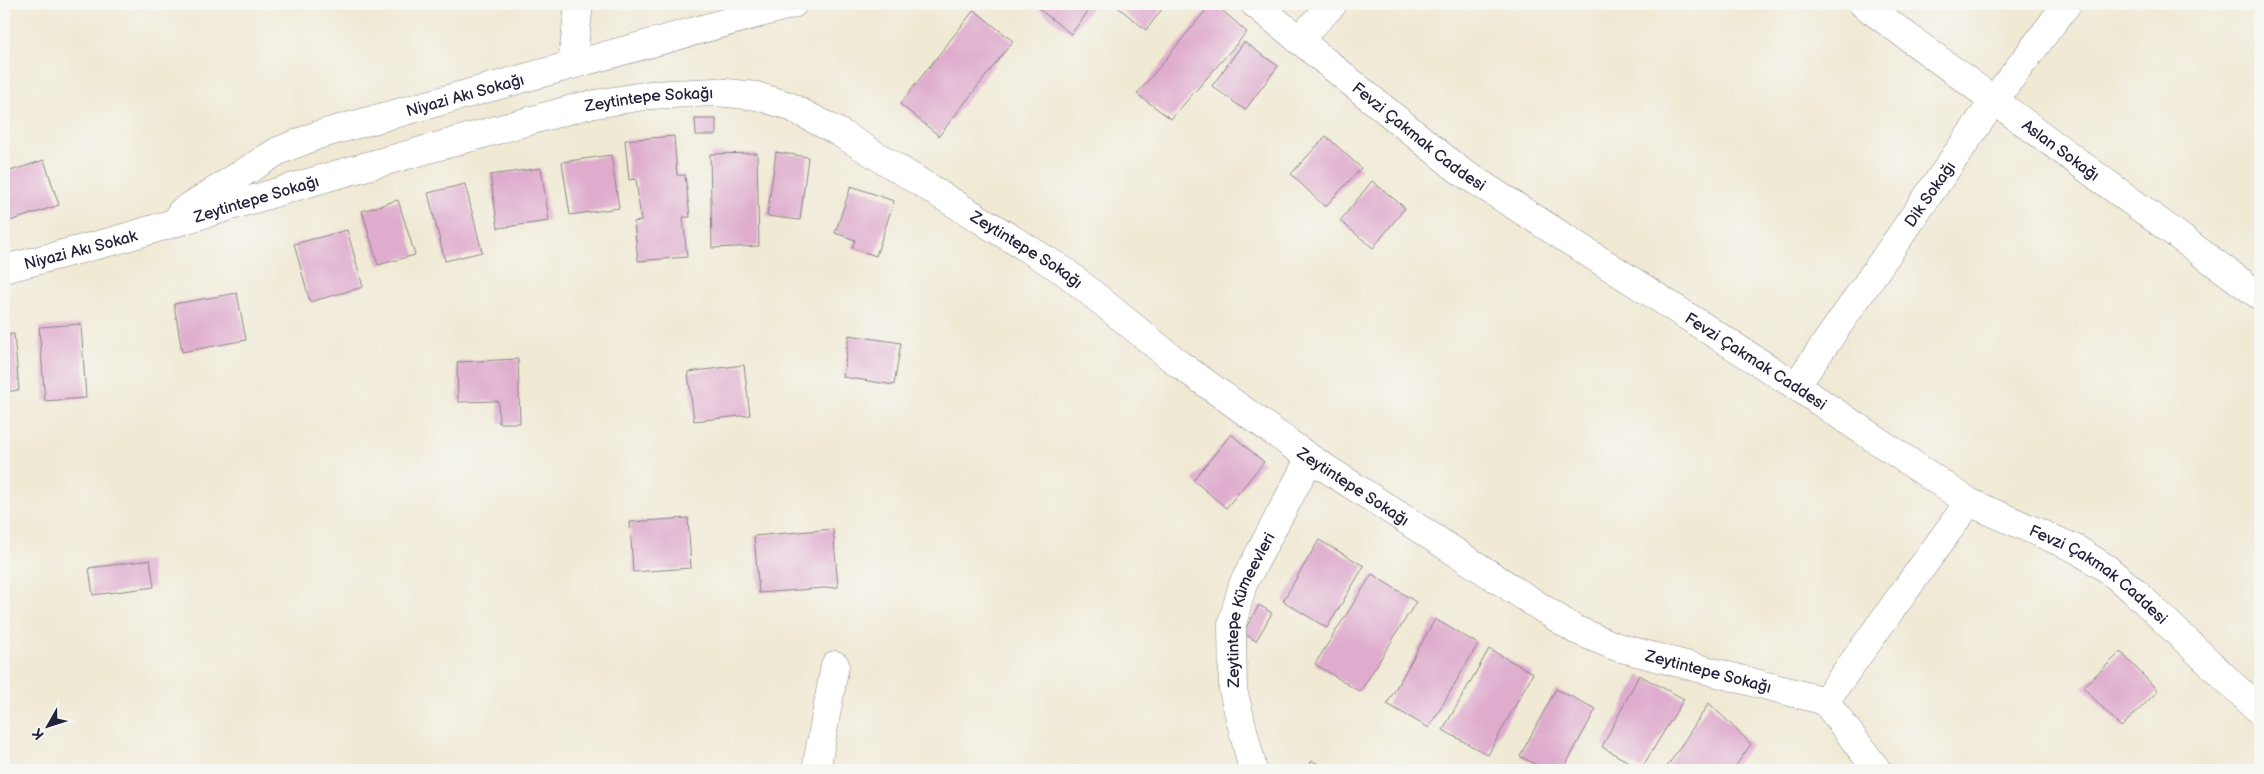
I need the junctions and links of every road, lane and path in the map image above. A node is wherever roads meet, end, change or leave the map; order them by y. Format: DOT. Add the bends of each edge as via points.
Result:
graph roads {
  1 [pos="579,4"];
  2 [pos="793,4"];
  3 [pos="1254,4"];
  4 [pos="1333,4"];
  5 [pos="1863,4"];
  6 [pos="2067,4"];
  7 [pos="1298,40"];
  8 [pos="572,65"];
  9 [pos="1995,99"];
  10 [pos="156,228"];
  11 [pos="4,269"];
  12 [pos="2260,296"];
  13 [pos="1796,386"];
  14 [pos="1310,458"];
  15 [pos="1969,502"];
  16 [pos="835,665"];
  17 [pos="1825,702"];
  18 [pos="2260,711"];
  19 [pos="816,770"];
  20 [pos="1253,770"];
  21 [pos="1877,770"];
  1 -- 8 [label="street"];
  2 -- 8 [label="street, Niyazi Akı Sokağı"];
  3 -- 7 [label="street, Fevzi Çakmak Caddesi"];
  4 -- 7 [label="street"];
  5 -- 9 [label="street, Aslan Sokağı"];
  6 -- 9 [label="street, Dik Sokağı"];
  7 -- 13 [label="street, Fevzi Çakmak Caddesi" via="1459,170"];
  8 -- 10 [label="street, Niyazi Akı Sokağı" via="318,135 278,151"];
  9 -- 12 [label="street, Aslan Sokağı"];
  9 -- 13 [label="street, Dik Sokağı"];
  10 -- 11 [label="street, Niyazi Akı Sokak"];
  10 -- 14 [label="street, Zeytintepe Sokağı" via="583,106 650,95 716,92 757,96 789,106 840,133 1064,271 1180,364"];
  13 -- 15 [label="street, Fevzi Çakmak Caddesi"];
  14 -- 17 [label="street, Zeytintepe Sokağı" via="1576,630 1617,647"];
  14 -- 20 [label="street, Zeytintepe Kümeevleri" via="1243,584 1232,624 1233,690"];
  15 -- 17 [label="street"];
  15 -- 18 [label="street, Fevzi Çakmak Caddesi" via="2076,549 2106,568"];
  16 -- 19 [label="street"];
  17 -- 21 [label="street"];
}
